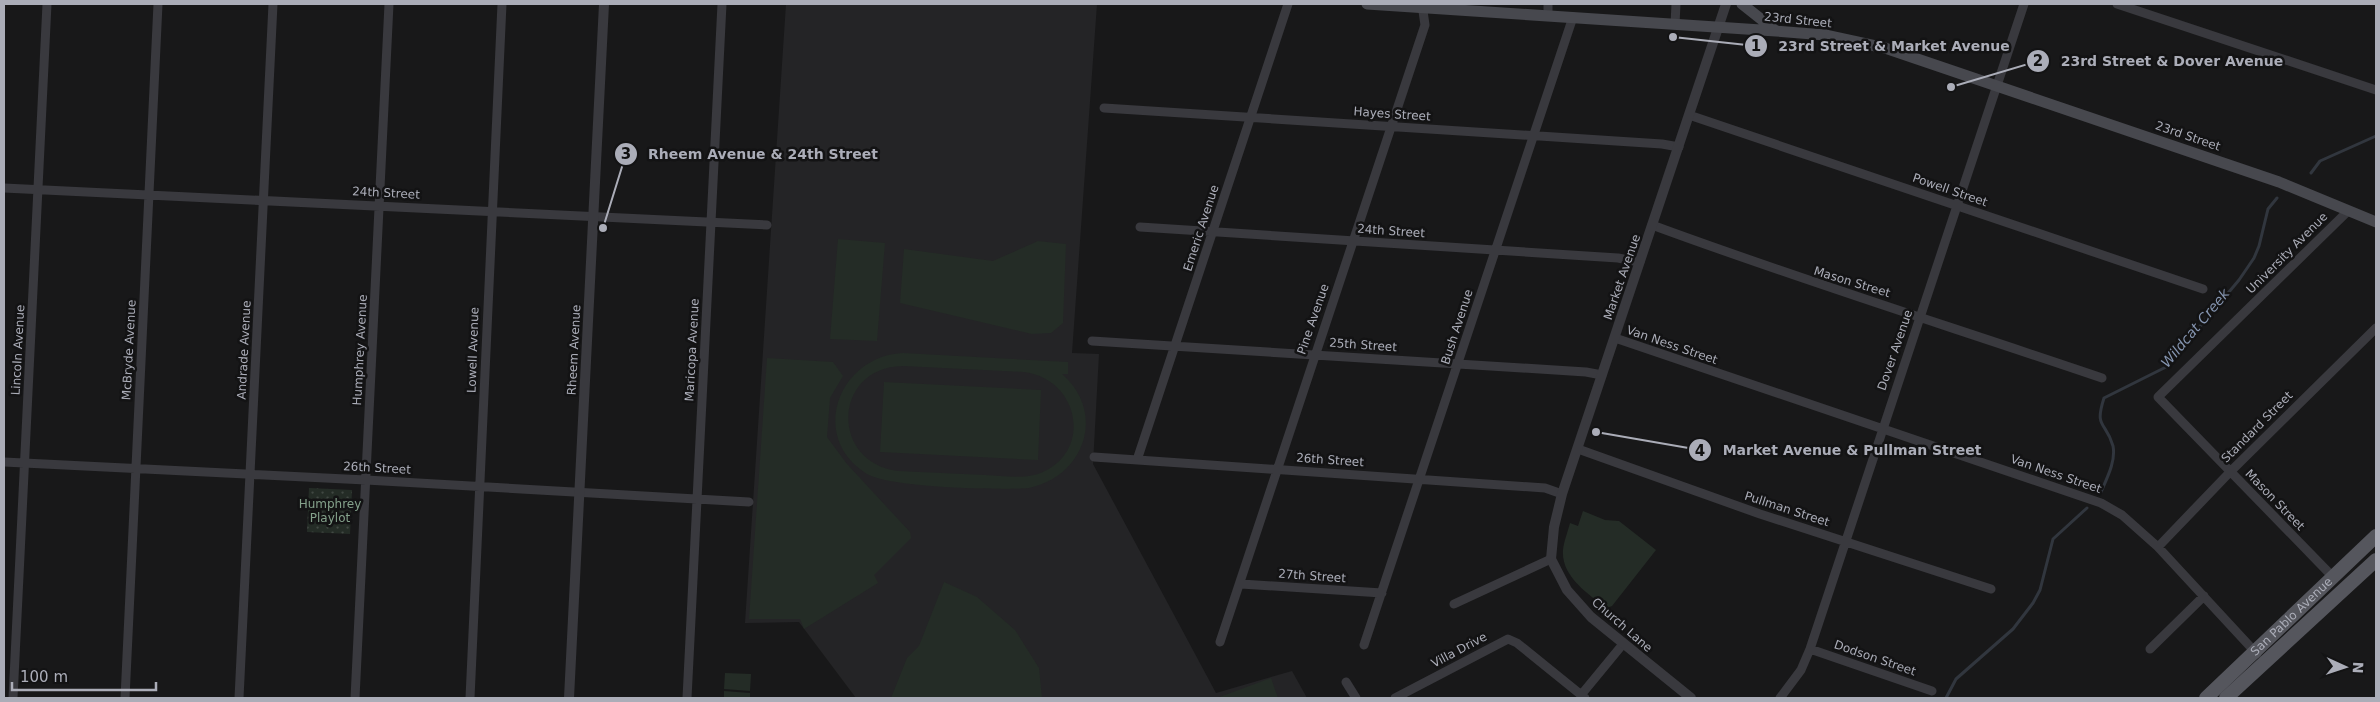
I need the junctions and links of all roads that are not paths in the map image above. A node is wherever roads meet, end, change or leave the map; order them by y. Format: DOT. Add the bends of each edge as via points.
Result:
graph roads {
  1 [pos="47,4"];
  2 [pos="158,4"];
  3 [pos="273,4"];
  4 [pos="390,4"];
  5 [pos="502,4"];
  6 [pos="604,4"];
  7 [pos="722,4"];
  8 [pos="1288,4"];
  9 [pos="1367,4"];
  10 [pos="1676,4"];
  11 [pos="1726,4"];
  12 [pos="1742,4"];
  13 [pos="2024,4"];
  14 [pos="2117,4"];
  15 [pos="1422,6"];
  16 [pos="1548,10"];
  17 [pos="1573,17"];
  18 [pos="1675,24"];
  19 [pos="1718,26"];
  20 [pos="1776,31"];
  21 [pos="1998,86"];
  22 [pos="2376,90"];
  23 [pos="1104,108"];
  24 [pos="1689,115"];
  25 [pos="1250,118"];
  26 [pos="1391,126"];
  27 [pos="1534,136"];
  28 [pos="1679,147"];
  29 [pos="4,188"];
  30 [pos="38,189"];
  31 [pos="150,195"];
  32 [pos="264,200"];
  33 [pos="379,205"];
  34 [pos="1957,206"];
  35 [pos="2348,210"];
  36 [pos="491,212"];
  37 [pos="593,218"];
  38 [pos="711,222"];
  39 [pos="2376,222"];
  40 [pos="767,225"];
  41 [pos="1652,226"];
  42 [pos="1140,227"];
  43 [pos="1212,232"];
  44 [pos="1353,241"];
  45 [pos="1496,250"];
  46 [pos="1640,262"];
  47 [pos="2202,289"];
  48 [pos="1920,316"];
  49 [pos="2376,328"];
  50 [pos="1615,338"];
  51 [pos="1092,341"];
  52 [pos="1174,346"];
  53 [pos="1314,355"];
  54 [pos="1458,364"];
  55 [pos="1602,375"];
  56 [pos="2102,378"];
  57 [pos="2158,397"];
  58 [pos="1882,429"];
  59 [pos="1578,449"];
  60 [pos="1094,457"];
  61 [pos="1138,460"];
  62 [pos="4,462"];
  63 [pos="25,463"];
  64 [pos="1276,469"];
  65 [pos="136,470"];
  66 [pos="2230,472"];
  67 [pos="250,475"];
  68 [pos="1420,479"];
  69 [pos="366,480"];
  70 [pos="480,486"];
  71 [pos="579,494"];
  72 [pos="1562,494"];
  73 [pos="697,498"];
  74 [pos="749,502"];
  75 [pos="2376,536"];
  76 [pos="1846,541"];
  77 [pos="2158,547"];
  78 [pos="1551,559"];
  79 [pos="2376,560"];
  80 [pos="2332,577"];
  81 [pos="1240,584"];
  82 [pos="1991,588"];
  83 [pos="1382,593"];
  84 [pos="2314,594"];
  85 [pos="2204,596"];
  86 [pos="1454,604"];
  87 [pos="2295,634"];
  88 [pos="1220,642"];
  89 [pos="1623,644"];
  90 [pos="1364,645"];
  91 [pos="1810,649"];
  92 [pos="2150,649"];
  93 [pos="2254,650"];
  94 [pos="2264,662"];
  95 [pos="1346,682"];
  96 [pos="1932,691"];
  97 [pos="1583,696"];
  98 [pos="13,698"];
  99 [pos="125,698"];
  100 [pos="240,698"];
  101 [pos="355,698"];
  102 [pos="470,698"];
  103 [pos="569,698"];
  104 [pos="687,698"];
  105 [pos="1356,698"];
  106 [pos="1395,698"];
  107 [pos="1691,698"];
  108 [pos="1780,698"];
  109 [pos="2206,698"];
  110 [pos="2226,698"];
  1 -- 30 [label="street, Lincoln Avenue"];
  2 -- 31 [label="street, McBryde Avenue"];
  3 -- 32 [label="street, Andrade Avenue"];
  4 -- 33 [label="street, Humphrey Avenue"];
  5 -- 36 [label="street, Lowell Avenue"];
  6 -- 37 [label="street, Rheem Avenue"];
  7 -- 38 [label="street, Maricopa Avenue"];
  8 -- 25 [label="street, Emeric Avenue"];
  9 -- 15 [label="main road, 23rd Street"];
  10 -- 18 [label="street"];
  11 -- 19 [label="street, Market Avenue"];
  12 -- 20 [label="main road"];
  13 -- 21 [label="street, Dover Avenue"];
  14 -- 22 [label="street"];
  15 -- 16 [label="main road, 23rd Street"];
  15 -- 26 [label="street, Pine Avenue" via="1425,25"];
  16 -- 17 [label="main road, 23rd Street"];
  17 -- 18 [label="main road, 23rd Street"];
  17 -- 27 [label="street, Bush Avenue"];
  18 -- 19 [label="main road, 23rd Street"];
  19 -- 20 [label="main road, 23rd Street"];
  19 -- 24 [label="street, Market Avenue"];
  20 -- 21 [label="main road, 23rd Street" via="1825,35 1870,44"];
  21 -- 34 [label="street, Dover Avenue"];
  21 -- 35 [label="main road, 23rd Street" via="2279,182"];
  23 -- 25 [label="street, Hayes Street"];
  24 -- 28 [label="street, Market Avenue"];
  24 -- 34 [label="street, Powell Street"];
  25 -- 26 [label="street, Hayes Street"];
  25 -- 43 [label="street, Emeric Avenue"];
  26 -- 27 [label="street, Hayes Street"];
  26 -- 44 [label="street, Pine Avenue"];
  27 -- 28 [label="street, Hayes Street"];
  27 -- 45 [label="street, Bush Avenue"];
  28 -- 41 [label="street, Market Avenue"];
  29 -- 30 [label="street, 24th Street"];
  30 -- 31 [label="street, 24th Street"];
  30 -- 63 [label="street, Lincoln Avenue"];
  31 -- 32 [label="street, 24th Street"];
  31 -- 65 [label="street, McBryde Avenue"];
  32 -- 33 [label="street, 24th Street"];
  32 -- 67 [label="street, Andrade Avenue"];
  33 -- 36 [label="street, 24th Street"];
  33 -- 69 [label="street, Humphrey Avenue"];
  34 -- 47 [label="street, Powell Street"];
  34 -- 48 [label="street, Dover Avenue"];
  35 -- 39 [label="main road, 23rd Street"];
  35 -- 57 [label="street, University Avenue"];
  36 -- 37 [label="street, 24th Street"];
  36 -- 70 [label="street, Lowell Avenue"];
  37 -- 38 [label="street, 24th Street"];
  37 -- 71 [label="street, Rheem Avenue"];
  38 -- 40 [label="street, 24th Street"];
  38 -- 73 [label="street, Maricopa Avenue"];
  41 -- 46 [label="street, Market Avenue"];
  41 -- 48 [label="street, Mason Street"];
  42 -- 43 [label="street, 24th Street"];
  43 -- 44 [label="street, 24th Street"];
  43 -- 52 [label="street, Emeric Avenue"];
  44 -- 45 [label="street, 24th Street"];
  44 -- 53 [label="street, Pine Avenue"];
  45 -- 46 [label="street, 24th Street"];
  45 -- 54 [label="street, Bush Avenue"];
  46 -- 50 [label="street, Market Avenue"];
  48 -- 56 [label="street, Mason Street"];
  48 -- 58 [label="street, Dover Avenue"];
  49 -- 66 [label="street, Standard Street"];
  50 -- 55 [label="street, Market Avenue"];
  50 -- 58 [label="street, Van Ness Street"];
  51 -- 52 [label="street, 25th Street"];
  52 -- 53 [label="street, 25th Street"];
  52 -- 61 [label="street, Emeric Avenue"];
  53 -- 54 [label="street, 25th Street"];
  53 -- 64 [label="street, Pine Avenue"];
  54 -- 55 [label="street, 25th Street"];
  54 -- 68 [label="street, Bush Avenue"];
  55 -- 59 [label="street, Market Avenue"];
  57 -- 66 [label="street, Mason Street"];
  58 -- 76 [label="street, Dover Avenue"];
  58 -- 77 [label="street, Van Ness Street" via="2101,503 2122,515"];
  59 -- 72 [label="street, Market Avenue"];
  59 -- 76 [label="street, Pullman Street"];
  60 -- 61 [label="street, 26th Street"];
  61 -- 64 [label="street, 26th Street"];
  62 -- 63 [label="street, 26th Street"];
  63 -- 65 [label="street, 26th Street"];
  63 -- 98 [label="street, Lincoln Avenue"];
  64 -- 68 [label="street, 26th Street"];
  64 -- 81 [label="street, Pine Avenue"];
  65 -- 67 [label="street, 26th Street"];
  65 -- 99 [label="street, McBryde Avenue"];
  66 -- 77 [label="street, Standard Street"];
  66 -- 80 [label="street, Mason Street"];
  67 -- 69 [label="street, 26th Street"];
  67 -- 100 [label="street, Andrade Avenue"];
  68 -- 72 [label="street, 26th Street" via="1545,488"];
  68 -- 83 [label="street, Bush Avenue"];
  69 -- 70 [label="street, 26th Street"];
  69 -- 101 [label="street, Humphrey Avenue"];
  70 -- 71 [label="street, 26th Street"];
  70 -- 102 [label="street, Lowell Avenue"];
  71 -- 73 [label="street, 26th Street"];
  71 -- 103 [label="street, Rheem Avenue"];
  72 -- 78 [label="street, Market Avenue"];
  73 -- 74 [label="street, 26th Street"];
  73 -- 104 [label="street, Maricopa Avenue"];
  75 -- 80 [label="main road, San Pablo Avenue"];
  76 -- 82 [label="street, Pullman Street"];
  76 -- 91 [label="street, Dover Avenue"];
  77 -- 85 [label="street, Van Ness Street"];
  78 -- 86 [label="street"];
  78 -- 89 [label="street, Church Lane" via="1566,590"];
  79 -- 87 [label="main road, San Pablo Avenue"];
  80 -- 84 [label="main road, San Pablo Avenue"];
  81 -- 83 [label="street, 27th Street"];
  81 -- 88 [label="street, Pine Avenue"];
  83 -- 90 [label="street, Bush Avenue"];
  84 -- 87 [label="main road" via="2310,606 2292,623 2291,629"];
  84 -- 93 [label="main road, San Pablo Avenue"];
  85 -- 92 [label="street"];
  85 -- 93 [label="street, Van Ness Street"];
  87 -- 94 [label="main road, San Pablo Avenue"];
  89 -- 97 [label="street, Villa Drive"];
  89 -- 107 [label="street, Church Lane"];
  91 -- 96 [label="street, Dodson Street"];
  91 -- 108 [label="street, Dover Avenue" via="1801,670"];
  93 -- 94 [label="street, Van Ness Street"];
  93 -- 109 [label="main road, San Pablo Avenue"];
  94 -- 110 [label="main road, San Pablo Avenue"];
  95 -- 105 [label="street"];
  97 -- 106 [label="street, Villa Drive" via="1508,639"];
}
